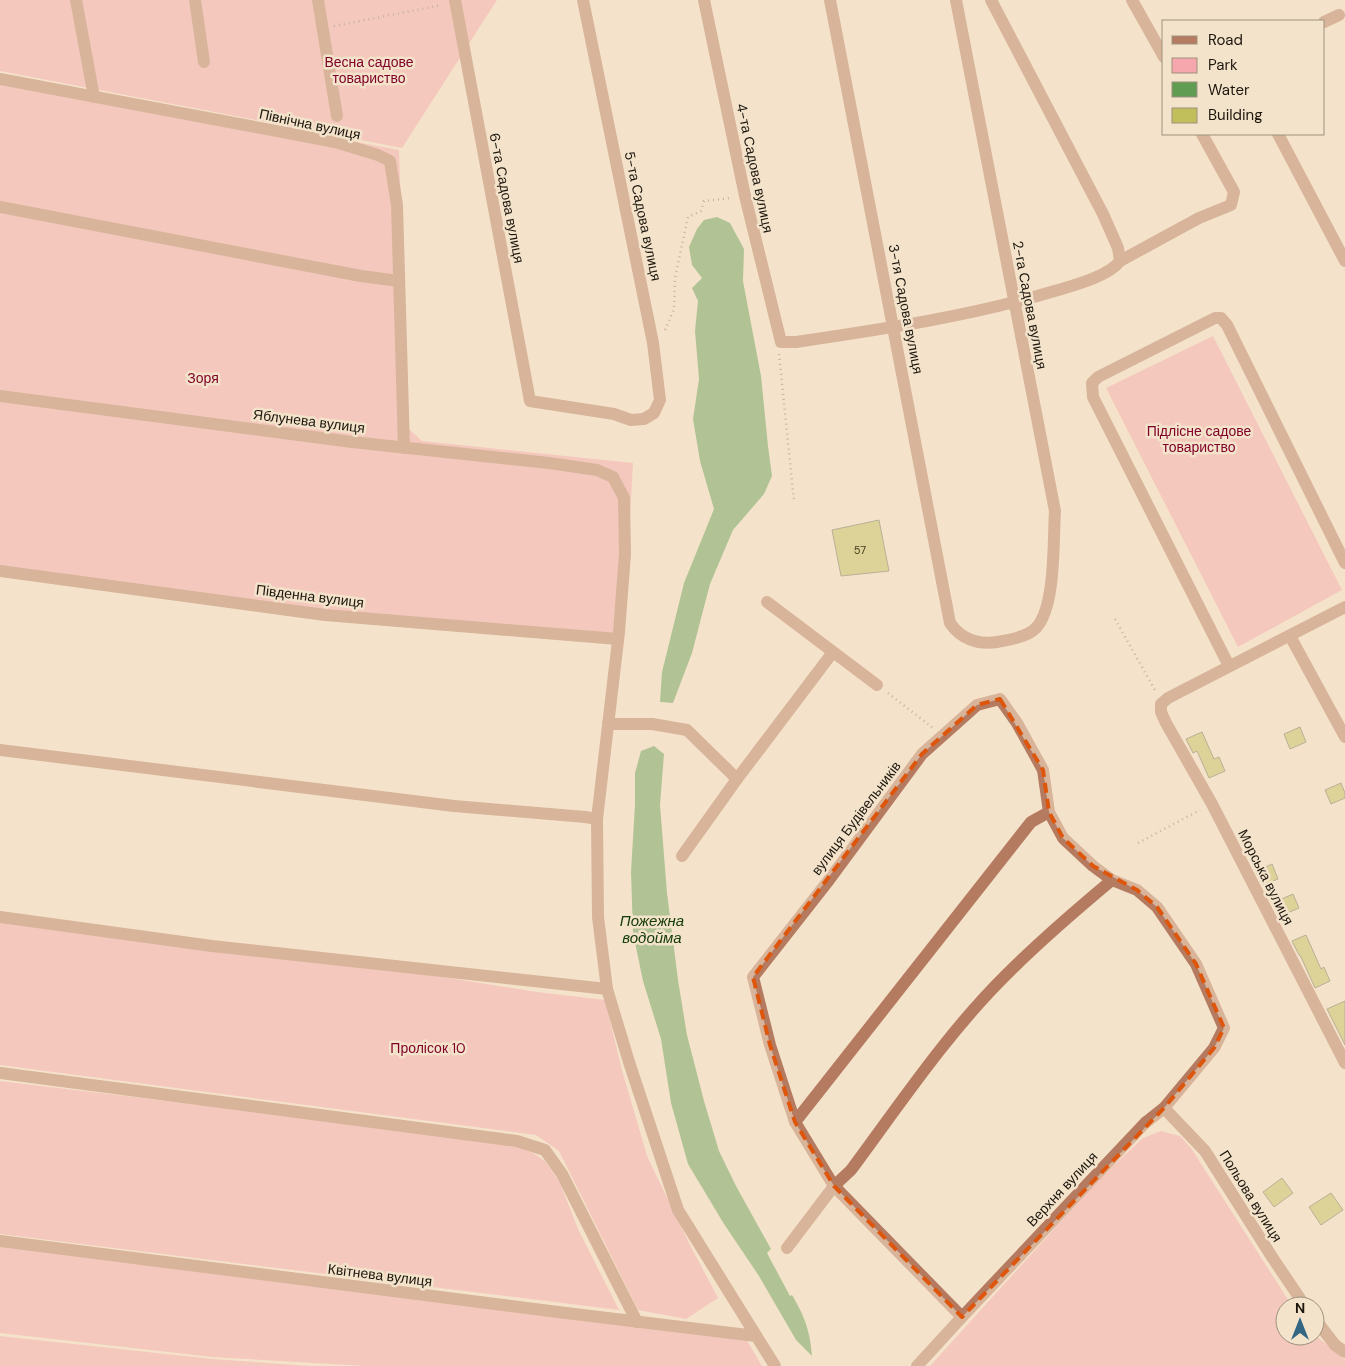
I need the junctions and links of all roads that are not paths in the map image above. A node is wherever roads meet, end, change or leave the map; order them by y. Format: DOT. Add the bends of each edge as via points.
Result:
graph roads {
  1 [pos="76,0"];
  2 [pos="195,0"];
  3 [pos="318,0"];
  4 [pos="583,0"];
  5 [pos="704,0"];
  6 [pos="830,0"];
  7 [pos="956,0"];
  8 [pos="991,0"];
  9 [pos="1132,0"];
  10 [pos="458,1"];
  11 [pos="1339,15"];
  12 [pos="1325,22"];
  13 [pos="1162,54"];
  14 [pos="204,62"];
  15 [pos="0,79"];
  16 [pos="94,97"];
  17 [pos="336,116"];
  18 [pos="1203,135"];
  19 [pos="1279,135"];
  20 [pos="0,206"];
  21 [pos="1345,261"];
  22 [pos="1120,262"];
  23 [pos="399,281"];
  24 [pos="1015,303"];
  25 [pos="894,327"];
  26 [pos="0,396"];
  27 [pos="631,420"];
  28 [pos="404,448"];
  29 [pos="1345,563"];
  30 [pos="0,571"];
  31 [pos="767,602"];
  32 [pos="1345,607"];
  33 [pos="950,623"];
  34 [pos="1290,636"];
  35 [pos="618,639"];
  36 [pos="834,652"];
  37 [pos="1229,666"];
  38 [pos="877,685"];
  39 [pos="608,724"];
  40 [pos="1345,738"];
  41 [pos="0,750"];
  42 [pos="737,779"];
  43 [pos="1049,812"];
  44 [pos="596,819"];
  45 [pos="682,856"];
  46 [pos="1112,880"];
  47 [pos="0,917"];
  48 [pos="608,989"];
  49 [pos="1345,1063"];
  50 [pos="0,1073"];
  51 [pos="1164,1108"];
  52 [pos="795,1122"];
  53 [pos="834,1186"];
  54 [pos="0,1241"];
  55 [pos="787,1248"];
  56 [pos="1298,1296"];
  57 [pos="962,1317"];
  58 [pos="637,1322"];
  59 [pos="1325,1332"];
  60 [pos="756,1336"];
  61 [pos="1345,1352"];
  62 [pos="775,1366"];
  63 [pos="917,1366"];
  1 -- 16 [label="street"];
  2 -- 14 [label="street"];
  3 -- 17 [label="street"];
  4 -- 27 [label="street, 5-та Садова вулиця" via="653,342 660,400 654,413 644,420"];
  5 -- 25 [label="street, 4-та Садова вулиця" via="745,196 781,342"];
  6 -- 25 [label="street, 3-тя Садова вулиця"];
  7 -- 24 [label="street, 2-га Садова вулиця"];
  8 -- 22 [label="street" via="1103,214 1118,248"];
  9 -- 13 [label="street"];
  10 -- 27 [label="street, 6-та Садова вулиця" via="530,401 614,414"];
  11 -- 12 [label="street"];
  15 -- 16 [label="street, Північна вулиця"];
  16 -- 23 [label="street, Північна вулиця" via="335,142 390,161 397,205"];
  18 -- 22 [label="street" via="1234,192 1231,205 1199,218"];
  19 -- 21 [label="street"];
  20 -- 23 [label="street"];
  22 -- 24 [label="street" via="1116,267 1081,283"];
  23 -- 28 [label="street, Північна вулиця"];
  24 -- 25 [label="street"];
  24 -- 33 [label="street, 2-га Садова вулиця" via="1055,511 1050,590 1036,628 1022,636 995,643 972,641 958,633"];
  25 -- 33 [label="street, 3-тя Садова вулиця"];
  26 -- 28 [label="street, Яблунева вулиця"];
  28 -- 35 [label="street, Яблунева вулиця" via="549,463 597,470 613,477 624,498 626,554"];
  29 -- 37 [label="street" via="1221,318 1215,318 1098,377 1092,383 1093,397"];
  30 -- 35 [label="street, Південна вулиця" via="325,615"];
  31 -- 36 [label="street"];
  32 -- 34 [label="street"];
  34 -- 37 [label="street"];
  34 -- 40 [label="street"];
  35 -- 39 [label="street"];
  36 -- 38 [label="street"];
  36 -- 42 [label="street"];
  37 -- 49 [label="street, Морська вулиця" via="1168,698 1161,704 1161,712"];
  39 -- 42 [label="street" via="652,724 687,730"];
  39 -- 44 [label="street"];
  41 -- 44 [label="street" via="445,805"];
  42 -- 45 [label="street"];
  43 -- 46 [label="street" via="1063,838"];
  43 -- 52 [label="street" via="1031,822"];
  43 -- 52 [label="street, вулиця Будівельників" via="1043,770 1000,699 977,705 922,754 754,976 770,1045"];
  44 -- 48 [label="street" via="598,918"];
  46 -- 51 [label="street, Верхня вулиця" via="1136,890 1157,907 1196,964 1224,1028 1214,1048"];
  46 -- 53 [label="street" via="1006,974 956,1031 851,1170"];
  47 -- 48 [label="street" via="212,946"];
  48 -- 60 [label="street" via="678,1210"];
  50 -- 58 [label="street" via="517,1141 545,1150 562,1174"];
  51 -- 56 [label="street, Польова вулиця" via="1205,1151"];
  51 -- 57 [label="street, Верхня вулиця" via="1145,1123"];
  52 -- 53 [label="street"];
  53 -- 55 [label="street"];
  53 -- 57 [label="street"];
  54 -- 58 [label="street, Квітнева вулиця"];
  57 -- 63 [label="street, Верхня вулиця"];
  58 -- 60 [label="street, Квітнева вулиця"];
  59 -- 61 [label="street"];
  60 -- 62 [label="street"];
}
